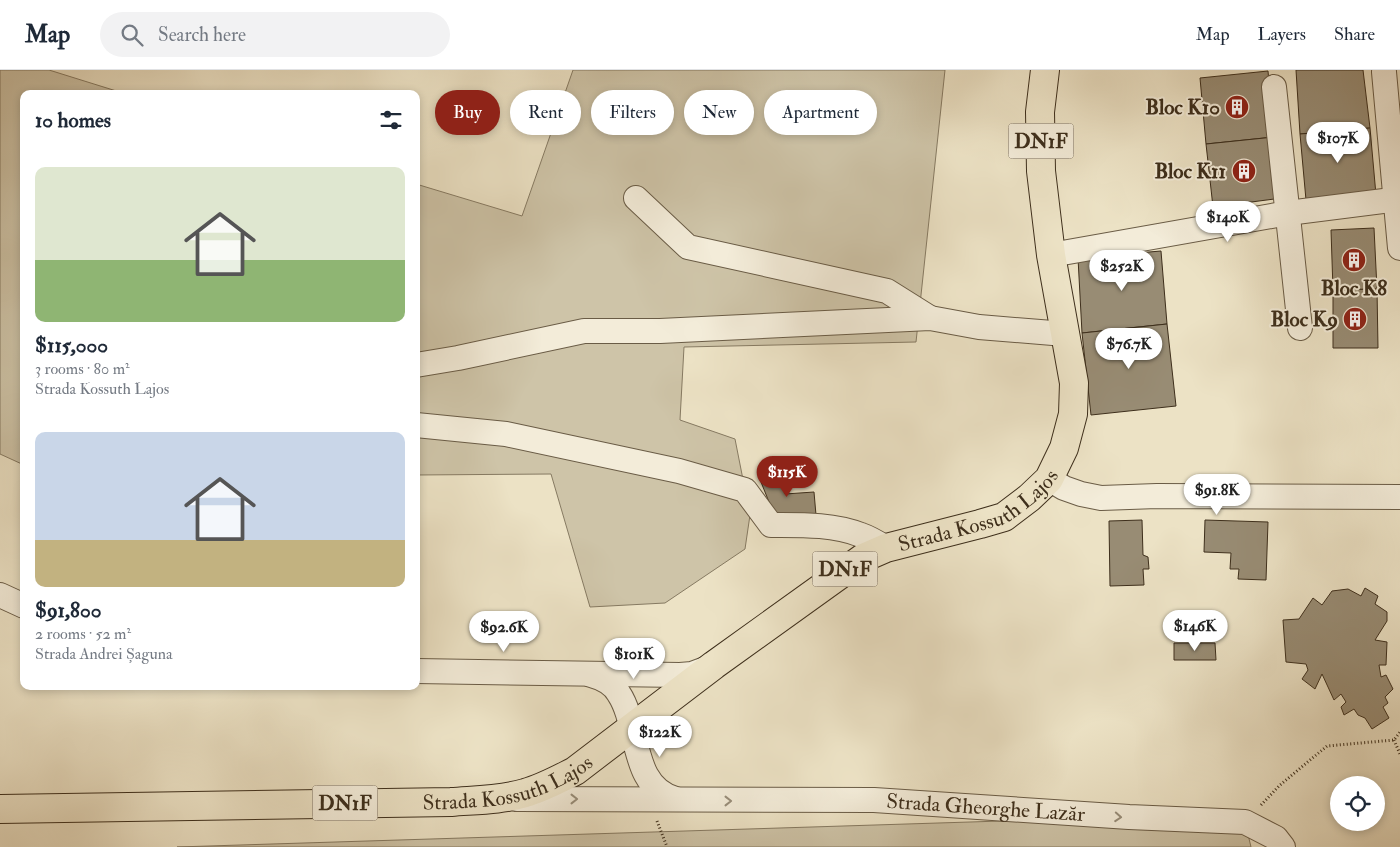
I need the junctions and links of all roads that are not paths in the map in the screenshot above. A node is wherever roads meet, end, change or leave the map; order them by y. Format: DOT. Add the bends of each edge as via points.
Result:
graph roads {
  1 [pos="1046,70"];
  2 [pos="1384,72"];
  3 [pos="1274,87"];
  4 [pos="636,198"];
  5 [pos="1397,199"];
  6 [pos="1288,213"];
  7 [pos="1400,248"];
  8 [pos="1051,255"];
  9 [pos="930,318"];
  10 [pos="1300,328"];
  11 [pos="1065,334"];
  12 [pos="420,364"];
  13 [pos="420,425"];
  14 [pos="1049,478"];
  15 [pos="1400,498"];
  16 [pos="886,548"];
  17 [pos="0,595"];
  18 [pos="20,604"];
  19 [pos="714,665"];
  20 [pos="420,671"];
  21 [pos="591,674"];
  22 [pos="632,728"];
  23 [pos="490,799"];
  24 [pos="680,800"];
  25 [pos="0,809"];
  26 [pos="1283,847"];
  1 -- 8 [label="main road, Strada Kossuth Lajos / DN1F" via="1040,112 1041,171"];
  2 -- 5 [label="street"];
  3 -- 6 [label="street"];
  4 -- 9 [label="street" via="688,247 887,291"];
  5 -- 6 [label="street"];
  5 -- 7 [label="street"];
  6 -- 8 [label="street"];
  6 -- 10 [label="street"];
  8 -- 11 [label="main road, Strada Kossuth Lajos / DN1F"];
  9 -- 11 [label="street" via="979,327"];
  9 -- 12 [label="street" via="660,331 584,331"];
  11 -- 14 [label="main road, Strada Kossuth Lajos / DN1F" via="1074,383 1073,414 1064,448"];
  13 -- 16 [label="street" via="506,434 679,471 745,490 771,525 839,528 862,535"];
  14 -- 15 [label="street" via="1064,488 1101,498"];
  14 -- 16 [label="main road, Strada Kossuth Lajos / DN1F" via="1004,517"];
  16 -- 19 [label="main road, Strada Kossuth Lajos / DN1F" via="843,570"];
  17 -- 18 [label="street"];
  19 -- 21 [label="street" via="680,675"];
  19 -- 22 [label="main road, Strada Kossuth Lajos / DN1F"];
  20 -- 21 [label="street"];
  21 -- 22 [label="street, Strada Gheorghe Lazăr" via="610,683 619,694"];
  22 -- 23 [label="main road, Strada Kossuth Lajos / DN1F" via="575,771 552,783 525,793"];
  22 -- 24 [label="street, Strada Gheorghe Lazăr" via="641,763 652,783 668,797"];
  23 -- 24 [label="street, Strada Gheorghe Lazăr, one-way"];
  23 -- 25 [label="main road, Strada Kossuth Lajos / DN1F"];
  24 -- 26 [label="street, Strada Gheorghe Lazăr, one-way" via="874,800 1245,822 1276,838"];
}
